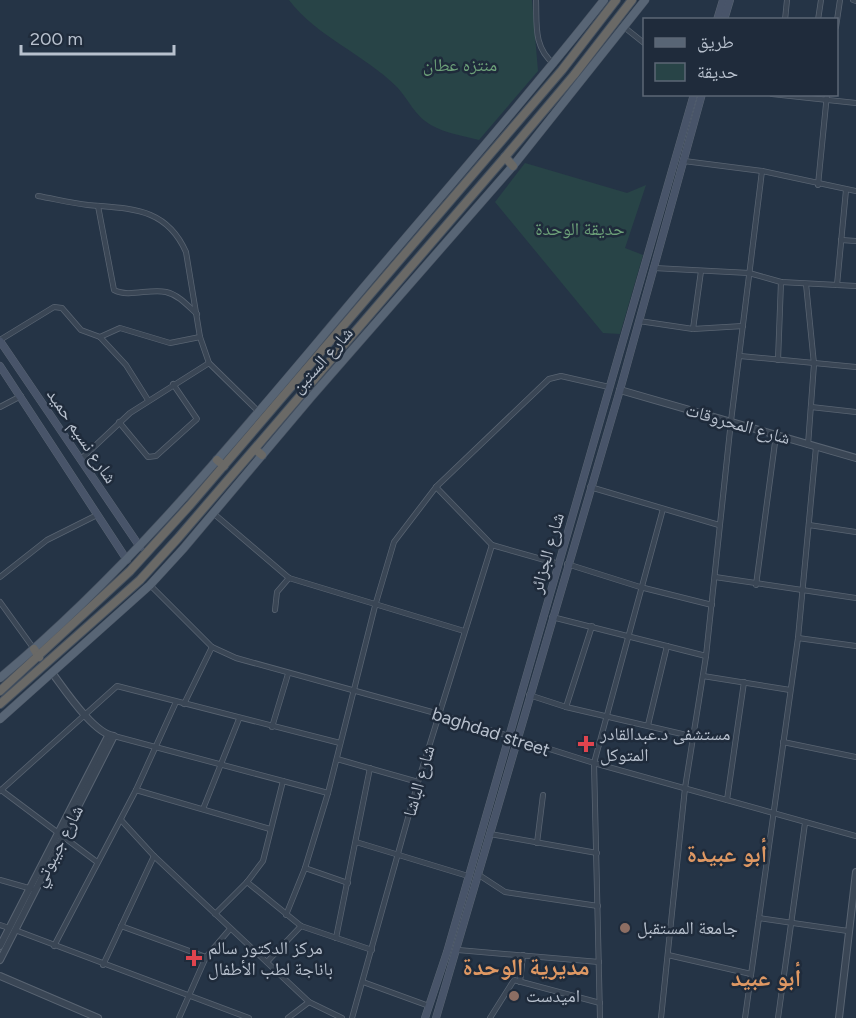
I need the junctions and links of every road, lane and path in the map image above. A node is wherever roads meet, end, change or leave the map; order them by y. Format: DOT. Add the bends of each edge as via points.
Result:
graph roads {
  1 [pos="536,0"];
  2 [pos="604,0"];
  3 [pos="616,0"];
  4 [pos="632,0"];
  5 [pos="645,0"];
  6 [pos="723,0"];
  7 [pos="730,0"];
  8 [pos="787,0"];
  9 [pos="821,0"];
  10 [pos="840,0"];
  11 [pos="718,18"];
  12 [pos="725,18"];
  13 [pos="785,18"];
  14 [pos="819,18"];
  15 [pos="838,18"];
  16 [pos="624,27"];
  17 [pos="643,41"];
  18 [pos="554,64"];
  19 [pos="693,96"];
  20 [pos="701,96"];
  21 [pos="809,96"];
  22 [pos="827,97"];
  23 [pos="856,103"];
  24 [pos="505,157"];
  25 [pos="684,161"];
  26 [pos="513,166"];
  27 [pos="762,171"];
  28 [pos="818,185"];
  29 [pos="846,190"];
  30 [pos="856,191"];
  31 [pos="449,195"];
  32 [pos="38,196"];
  33 [pos="98,206"];
  34 [pos="659,211"];
  35 [pos="669,214"];
  36 [pos="841,240"];
  37 [pos="856,241"];
  38 [pos="409,249"];
  39 [pos="417,258"];
  40 [pos="654,268"];
  41 [pos="701,271"];
  42 [pos="749,273"];
  43 [pos="781,282"];
  44 [pos="806,284"];
  45 [pos="837,285"];
  46 [pos="856,286"];
  47 [pos="197,314"];
  48 [pos="639,321"];
  49 [pos="743,326"];
  50 [pos="693,329"];
  51 [pos="100,337"];
  52 [pos="200,338"];
  53 [pos="0,341"];
  54 [pos="740,356"];
  55 [pos="778,360"];
  56 [pos="209,363"];
  57 [pos="814,364"];
  58 [pos="0,366"];
  59 [pos="856,367"];
  60 [pos="173,384"];
  61 [pos="609,387"];
  62 [pos="33,390"];
  63 [pos="620,390"];
  64 [pos="21,396"];
  65 [pos="148,400"];
  66 [pos="0,407"];
  67 [pos="811,407"];
  68 [pos="258,411"];
  69 [pos="856,412"];
  70 [pos="730,421"];
  71 [pos="119,422"];
  72 [pos="776,435"];
  73 [pos="808,445"];
  74 [pos="816,447"];
  75 [pos="258,452"];
  76 [pos="856,458"];
  77 [pos="80,460"];
  78 [pos="220,463"];
  79 [pos="436,487"];
  80 [pos="590,487"];
  81 [pos="663,509"];
  82 [pos="213,513"];
  83 [pos="97,515"];
  84 [pos="719,525"];
  85 [pos="809,525"];
  86 [pos="856,532"];
  87 [pos="492,545"];
  88 [pos="140,547"];
  89 [pos="127,560"];
  90 [pos="563,564"];
  91 [pos="0,577"];
  92 [pos="715,577"];
  93 [pos="289,578"];
  94 [pos="150,585"];
  95 [pos="756,585"];
  96 [pos="640,587"];
  97 [pos="801,591"];
  98 [pos="856,598"];
  99 [pos="0,602"];
  100 [pos="712,605"];
  101 [pos="375,606"];
  102 [pos="275,610"];
  103 [pos="552,617"];
  104 [pos="592,626"];
  105 [pos="464,631"];
  106 [pos="627,635"];
  107 [pos="798,638"];
  108 [pos="667,646"];
  109 [pos="856,646"];
  110 [pos="212,647"];
  111 [pos="37,653"];
  112 [pos="706,656"];
  113 [pos="53,674"];
  114 [pos="288,674"];
  115 [pos="703,676"];
  116 [pos="0,678"];
  117 [pos="744,681"];
  118 [pos="790,690"];
  119 [pos="0,691"];
  120 [pos="355,692"];
  121 [pos="529,695"];
  122 [pos="176,702"];
  123 [pos="0,704"];
  124 [pos="184,704"];
  125 [pos="566,707"];
  126 [pos="439,714"];
  127 [pos="85,715"];
  128 [pos="606,716"];
  129 [pos="239,718"];
  130 [pos="0,719"];
  131 [pos="648,725"];
  132 [pos="272,727"];
  133 [pos="111,736"];
  134 [pos="509,737"];
  135 [pos="695,737"];
  136 [pos="518,740"];
  137 [pos="783,742"];
  138 [pos="340,743"];
  139 [pos="154,747"];
  140 [pos="856,757"];
  141 [pos="337,759"];
  142 [pos="594,763"];
  143 [pos="220,766"];
  144 [pos="370,768"];
  145 [pos="283,781"];
  146 [pos="418,782"];
  147 [pos="685,788"];
  148 [pos="136,790"];
  149 [pos="0,791"];
  150 [pos="328,793"];
  151 [pos="543,795"];
  152 [pos="727,800"];
  153 [pos="202,809"];
  154 [pos="774,814"];
  155 [pos="121,820"];
  156 [pos="805,823"];
  157 [pos="270,829"];
  158 [pos="490,834"];
  159 [pos="59,835"];
  160 [pos="856,836"];
  161 [pos="356,842"];
  162 [pos="537,843"];
  163 [pos="597,853"];
  164 [pos="399,855"];
  165 [pos="153,856"];
  166 [pos="97,862"];
  167 [pos="305,868"];
  168 [pos="856,872"];
  169 [pos="478,875"];
  170 [pos="468,876"];
  171 [pos="0,880"];
  172 [pos="247,882"];
  173 [pos="348,883"];
  174 [pos="32,889"];
  175 [pos="598,906"];
  176 [pos="215,914"];
  177 [pos="286,915"];
  178 [pos="759,918"];
  179 [pos="792,923"];
  180 [pos="0,925"];
  181 [pos="121,926"];
  182 [pos="301,926"];
  183 [pos="12,929"];
  184 [pos="230,929"];
  185 [pos="848,931"];
  186 [pos="336,938"];
  187 [pos="0,946"];
  188 [pos="54,946"];
  189 [pos="372,950"];
  190 [pos="458,950"];
  191 [pos="447,952"];
  192 [pos="523,955"];
  193 [pos="668,955"];
  194 [pos="206,957"];
  195 [pos="0,960"];
  196 [pos="267,962"];
  197 [pos="599,962"];
  198 [pos="103,965"];
  199 [pos="751,974"];
  200 [pos="0,976"];
  201 [pos="363,982"];
  202 [pos="520,982"];
  203 [pos="188,996"];
  204 [pos="309,1002"];
  205 [pos="600,1003"];
  206 [pos="429,1006"];
  207 [pos="88,1016"];
  208 [pos="98,1018"];
  209 [pos="178,1018"];
  210 [pos="249,1018"];
  211 [pos="288,1018"];
  212 [pos="342,1018"];
  213 [pos="352,1018"];
  214 [pos="425,1018"];
  215 [pos="436,1018"];
  216 [pos="490,1018"];
  217 [pos="600,1018"];
  218 [pos="661,1018"];
  219 [pos="745,1018"];
  220 [pos="778,1018"];
  221 [pos="839,1018"];
  1 -- 18 [label="street" via="538,43"];
  2 -- 18 [label="main road, شارع الستين"];
  3 -- 31 [label="highway, شارع الستين" via="562,70"];
  4 -- 24 [label="highway, شارع الستين"];
  5 -- 16 [label="main road, شارع الستين"];
  6 -- 11 [label="main road"];
  7 -- 12 [label="main road"];
  8 -- 13 [label="street"];
  9 -- 14 [label="street"];
  10 -- 15 [label="street"];
  16 -- 17 [label="street"];
  16 -- 26 [label="main road, شارع الستين"];
  18 -- 31 [label="main road, شارع الستين"];
  19 -- 34 [label="main road, شارع الجزائر"];
  20 -- 25 [label="main road, شارع الجزائر"];
  21 -- 22 [label="street"];
  22 -- 23 [label="street"];
  22 -- 28 [label="street"];
  24 -- 26 [label="highway"];
  24 -- 39 [label="highway, شارع الستين"];
  25 -- 27 [label="street"];
  25 -- 35 [label="main road, شارع الجزائر"];
  26 -- 75 [label="main road, شارع الستين"];
  27 -- 28 [label="street"];
  27 -- 42 [label="street"];
  28 -- 29 [label="street"];
  29 -- 30 [label="street"];
  29 -- 36 [label="street"];
  31 -- 38 [label="highway, شارع الستين"];
  31 -- 68 [label="main road, شارع الستين"];
  32 -- 33 [label="street"];
  33 -- 47 [label="street" via="142,211 163,222 180,240 186,252"];
  33 -- 47 [label="street" via="114,290 166,292"];
  34 -- 35 [label="main road"];
  34 -- 61 [label="main road, شارع الجزائر"];
  35 -- 40 [label="main road, شارع الجزائر"];
  36 -- 37 [label="street"];
  36 -- 45 [label="street"];
  38 -- 39 [label="highway"];
  38 -- 78 [label="highway, شارع الستين"];
  39 -- 75 [label="highway, شارع الستين"];
  40 -- 41 [label="street"];
  40 -- 48 [label="main road, شارع الجزائر"];
  41 -- 42 [label="street"];
  41 -- 50 [label="street"];
  42 -- 43 [label="street"];
  42 -- 49 [label="street"];
  43 -- 44 [label="street"];
  43 -- 55 [label="street"];
  44 -- 45 [label="street"];
  44 -- 57 [label="street"];
  45 -- 46 [label="street"];
  47 -- 52 [label="street"];
  48 -- 50 [label="street"];
  48 -- 63 [label="main road, شارع الجزائر"];
  49 -- 50 [label="street"];
  49 -- 54 [label="street"];
  51 -- 52 [label="street" via="120,328 170,343"];
  51 -- 53 [label="street" via="81,330 58,307"];
  51 -- 65 [label="street" via="126,365"];
  52 -- 56 [label="street"];
  53 -- 62 [label="main road, شارع نسيم حميد"];
  54 -- 55 [label="street"];
  54 -- 70 [label="street"];
  55 -- 57 [label="street"];
  56 -- 60 [label="street"];
  56 -- 68 [label="street"];
  57 -- 59 [label="street"];
  57 -- 67 [label="street"];
  58 -- 64 [label="main road, شارع نسيم حميد"];
  60 -- 65 [label="street"];
  60 -- 71 [label="street" via="197,419 156,456 148,457"];
  61 -- 63 [label="main road"];
  61 -- 79 [label="street" via="561,376 549,379"];
  61 -- 90 [label="main road, شارع الجزائر"];
  62 -- 64 [label="main road"];
  62 -- 77 [label="main road, شارع نسيم حميد"];
  63 -- 70 [label="street, شارع المحروقات"];
  63 -- 80 [label="main road, شارع الجزائر"];
  64 -- 66 [label="street"];
  64 -- 83 [label="main road, شارع نسيم حميد"];
  65 -- 71 [label="street"];
  67 -- 69 [label="street"];
  67 -- 73 [label="street"];
  68 -- 78 [label="main road, شارع الستين"];
  70 -- 72 [label="street, شارع المحروقات"];
  70 -- 84 [label="street"];
  71 -- 77 [label="street"];
  72 -- 73 [label="street, شارع المحروقات"];
  72 -- 95 [label="street"];
  73 -- 74 [label="street, شارع المحروقات"];
  74 -- 76 [label="street, شارع المحروقات"];
  74 -- 85 [label="street"];
  75 -- 82 [label="main road, شارع الستين"];
  75 -- 123 [label="highway, شارع الستين" via="140,580"];
  77 -- 88 [label="main road, شارع نسيم حميد"];
  78 -- 88 [label="main road, شارع الستين"];
  78 -- 111 [label="highway, شارع الستين" via="130,572"];
  79 -- 87 [label="street"];
  79 -- 101 [label="street" via="394,542"];
  80 -- 81 [label="street"];
  80 -- 90 [label="main road, شارع الجزائر"];
  81 -- 84 [label="street"];
  81 -- 96 [label="street"];
  82 -- 93 [label="street"];
  82 -- 94 [label="main road, شارع الستين"];
  83 -- 89 [label="main road, شارع نسيم حميد"];
  83 -- 91 [label="street" via="47,540"];
  84 -- 92 [label="street"];
  85 -- 86 [label="street"];
  85 -- 97 [label="street"];
  87 -- 90 [label="street"];
  87 -- 105 [label="street, شارع الباشا"];
  88 -- 89 [label="main road, شارع الستين"];
  89 -- 111 [label="main road, شارع الستين"];
  90 -- 96 [label="street"];
  90 -- 103 [label="main road, شارع الجزائر"];
  90 -- 134 [label="main road, شارع الجزائر"];
  92 -- 95 [label="street"];
  92 -- 100 [label="street"];
  93 -- 101 [label="street"];
  93 -- 102 [label="street" via="277,592"];
  94 -- 110 [label="street, baghdad street"];
  94 -- 113 [label="main road, شارع الستين"];
  95 -- 97 [label="street"];
  96 -- 100 [label="street"];
  96 -- 106 [label="street"];
  97 -- 98 [label="street"];
  97 -- 107 [label="street"];
  99 -- 111 [label="street"];
  100 -- 112 [label="street"];
  101 -- 105 [label="street"];
  101 -- 120 [label="street"];
  103 -- 104 [label="street"];
  103 -- 121 [label="main road, شارع الجزائر"];
  104 -- 106 [label="street"];
  104 -- 125 [label="street"];
  105 -- 126 [label="street, شارع الباشا"];
  106 -- 108 [label="street"];
  106 -- 128 [label="street"];
  107 -- 109 [label="street"];
  107 -- 118 [label="street"];
  108 -- 112 [label="street"];
  108 -- 131 [label="street"];
  110 -- 114 [label="street, baghdad street"];
  110 -- 124 [label="street"];
  111 -- 116 [label="main road, شارع الستين"];
  111 -- 119 [label="highway, شارع الستين"];
  112 -- 115 [label="street"];
  113 -- 127 [label="street"];
  113 -- 130 [label="main road, شارع الستين"];
  114 -- 120 [label="street, baghdad street"];
  114 -- 132 [label="street"];
  115 -- 117 [label="street"];
  115 -- 135 [label="street"];
  117 -- 118 [label="street"];
  117 -- 152 [label="street"];
  118 -- 137 [label="street"];
  120 -- 126 [label="street, baghdad street"];
  120 -- 138 [label="street"];
  121 -- 125 [label="street"];
  121 -- 136 [label="main road, شارع الجزائر"];
  122 -- 124 [label="street"];
  122 -- 127 [label="street" via="117,686"];
  122 -- 139 [label="street"];
  124 -- 129 [label="street"];
  125 -- 128 [label="street"];
  126 -- 134 [label="street, baghdad street"];
  126 -- 146 [label="street, شارع الباشا"];
  127 -- 133 [label="street"];
  127 -- 149 [label="street"];
  128 -- 131 [label="street"];
  128 -- 142 [label="street"];
  129 -- 132 [label="street"];
  129 -- 143 [label="street"];
  131 -- 135 [label="street"];
  132 -- 138 [label="street"];
  133 -- 139 [label="street"];
  133 -- 159 [label="street, شارع جيبوتي"];
  134 -- 136 [label="street, baghdad street"];
  134 -- 170 [label="main road, شارع الجزائر"];
  135 -- 147 [label="street"];
  136 -- 142 [label="street, baghdad street"];
  136 -- 158 [label="main road, شارع الجزائر"];
  137 -- 140 [label="street"];
  137 -- 154 [label="street"];
  138 -- 141 [label="street"];
  139 -- 143 [label="street"];
  139 -- 148 [label="street"];
  141 -- 144 [label="street"];
  141 -- 150 [label="street"];
  142 -- 147 [label="street, baghdad street"];
  142 -- 163 [label="street"];
  143 -- 145 [label="street"];
  143 -- 153 [label="street"];
  144 -- 146 [label="street"];
  144 -- 161 [label="street"];
  145 -- 150 [label="street"];
  145 -- 157 [label="street"];
  146 -- 164 [label="street, شارع الباشا"];
  147 -- 152 [label="street, baghdad street"];
  147 -- 193 [label="street"];
  148 -- 153 [label="street"];
  148 -- 155 [label="street"];
  149 -- 159 [label="street"];
  150 -- 167 [label="street"];
  151 -- 162 [label="street"];
  152 -- 154 [label="street, baghdad street"];
  153 -- 157 [label="street"];
  154 -- 156 [label="street, baghdad street"];
  154 -- 178 [label="street"];
  155 -- 165 [label="street"];
  155 -- 166 [label="street"];
  156 -- 160 [label="street, baghdad street"];
  156 -- 179 [label="street"];
  157 -- 172 [label="street" via="263,861"];
  158 -- 162 [label="street"];
  158 -- 169 [label="main road, شارع الجزائر"];
  159 -- 166 [label="street"];
  159 -- 174 [label="street, شارع جيبوتي"];
  161 -- 164 [label="street"];
  161 -- 173 [label="street"];
  162 -- 163 [label="street"];
  163 -- 175 [label="street"];
  164 -- 170 [label="street"];
  164 -- 189 [label="street, شارع الباشا"];
  165 -- 176 [label="street"];
  165 -- 181 [label="street"];
  166 -- 188 [label="street"];
  167 -- 173 [label="street"];
  167 -- 177 [label="street"];
  168 -- 185 [label="street"];
  169 -- 175 [label="street" via="505,892"];
  169 -- 190 [label="main road, شارع الجزائر"];
  170 -- 191 [label="main road, شارع الجزائر"];
  171 -- 174 [label="street"];
  172 -- 176 [label="street"];
  172 -- 177 [label="street"];
  173 -- 186 [label="street"];
  174 -- 183 [label="street, شارع جيبوتي"];
  175 -- 197 [label="street"];
  176 -- 184 [label="street"];
  177 -- 182 [label="street"];
  178 -- 179 [label="street"];
  178 -- 199 [label="street"];
  179 -- 185 [label="street"];
  179 -- 220 [label="street"];
  180 -- 183 [label="street"];
  181 -- 194 [label="street"];
  181 -- 198 [label="street"];
  182 -- 186 [label="street"];
  182 -- 196 [label="street"];
  183 -- 187 [label="street, شارع جيبوتي"];
  183 -- 188 [label="street"];
  183 -- 195 [label="street, شارع جيبوتي"];
  184 -- 194 [label="street"];
  184 -- 196 [label="street"];
  185 -- 221 [label="street"];
  186 -- 189 [label="street"];
  188 -- 198 [label="street"];
  189 -- 201 [label="street, شارع الباشا"];
  190 -- 191 [label="main road"];
  190 -- 192 [label="street"];
  190 -- 215 [label="main road, شارع الجزائر"];
  191 -- 206 [label="main road, شارع الجزائر"];
  192 -- 197 [label="street"];
  192 -- 202 [label="street"];
  193 -- 199 [label="street"];
  193 -- 218 [label="street"];
  194 -- 203 [label="street"];
  196 -- 204 [label="street"];
  197 -- 205 [label="street"];
  198 -- 203 [label="street"];
  199 -- 219 [label="street"];
  200 -- 207 [label="street"];
  201 -- 206 [label="street"];
  201 -- 213 [label="street, شارع الباشا"];
  202 -- 205 [label="street"];
  202 -- 216 [label="street" via="514,980"];
  203 -- 209 [label="street"];
  203 -- 210 [label="street"];
  204 -- 211 [label="street"];
  204 -- 212 [label="street"];
  205 -- 217 [label="street"];
  206 -- 214 [label="main road, شارع الجزائر"];
  207 -- 208 [label="street"];
}
